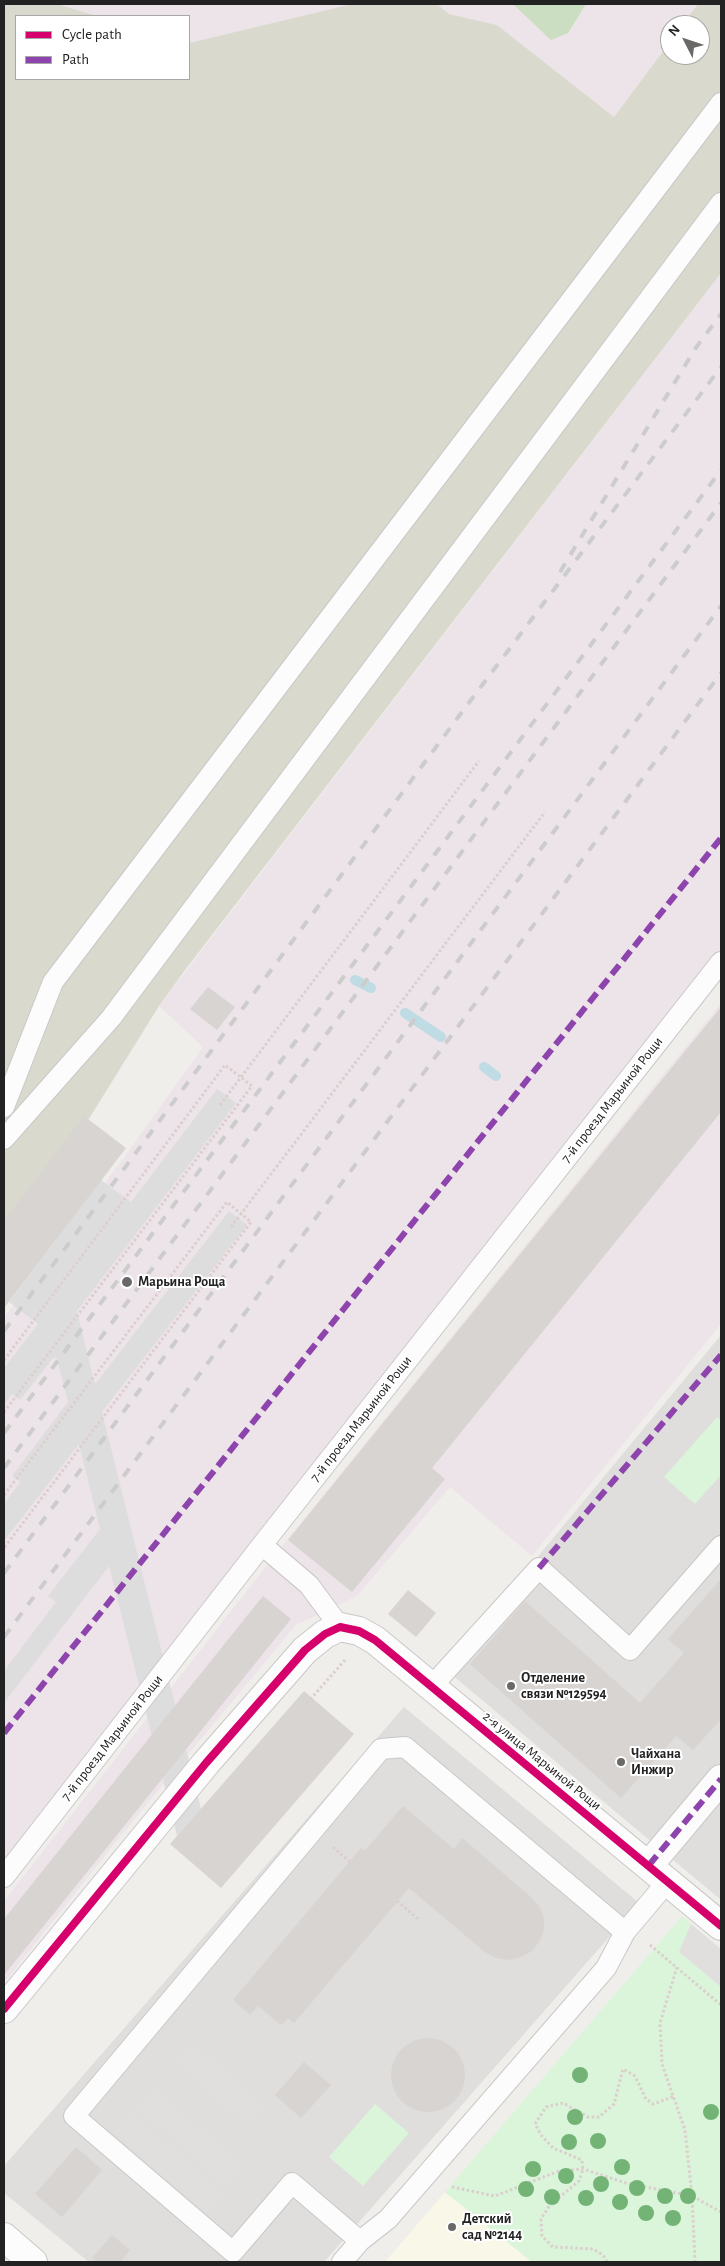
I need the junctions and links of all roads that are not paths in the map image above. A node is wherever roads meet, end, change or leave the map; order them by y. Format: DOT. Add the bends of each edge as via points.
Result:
graph roads {
  1 [pos="721,103"];
  2 [pos="721,203"];
  3 [pos="721,962"];
  4 [pos="4,1107"];
  5 [pos="4,1139"];
  6 [pos="262,1545"];
  7 [pos="721,1546"];
  8 [pos="340,1627"];
  9 [pos="431,1687"];
  10 [pos="721,1779"];
  11 [pos="658,1873"];
  12 [pos="4,1877"];
  13 [pos="721,1926"];
  14 [pos="625,1932"];
  15 [pos="4,2009"];
  16 [pos="4,2237"];
  17 [pos="360,2242"];
  18 [pos="33,2262"];
  19 [pos="342,2262"];
  1 -- 4 [label="lane" via="53,982"];
  2 -- 5 [label="lane" via="111,1018"];
  3 -- 6 [label="lane, 7-й проезд Марьиной Рощи"];
  6 -- 8 [label="lane" via="309,1585"];
  6 -- 12 [label="lane, 7-й проезд Марьиной Рощи"];
  7 -- 9 [label="lane" via="630,1650 538,1568"];
  8 -- 9 [label="street, 2-я улица Марьиной Рощи" via="360,1631 375,1640"];
  8 -- 15 [label="street" via="305,1650 206,1764"];
  9 -- 11 [label="street, 2-я улица Марьиной Рощи"];
  10 -- 11 [label="street"];
  11 -- 13 [label="street, 2-я улица Марьиной Рощи"];
  11 -- 14 [label="lane"];
  14 -- 17 [label="lane" via="606,1968 388,2219"];
  14 -- 17 [label="lane" via="405,1747 381,1750 74,2116 232,2252 292,2183"];
  16 -- 18 [label="street"];
  17 -- 19 [label="lane"];
}
